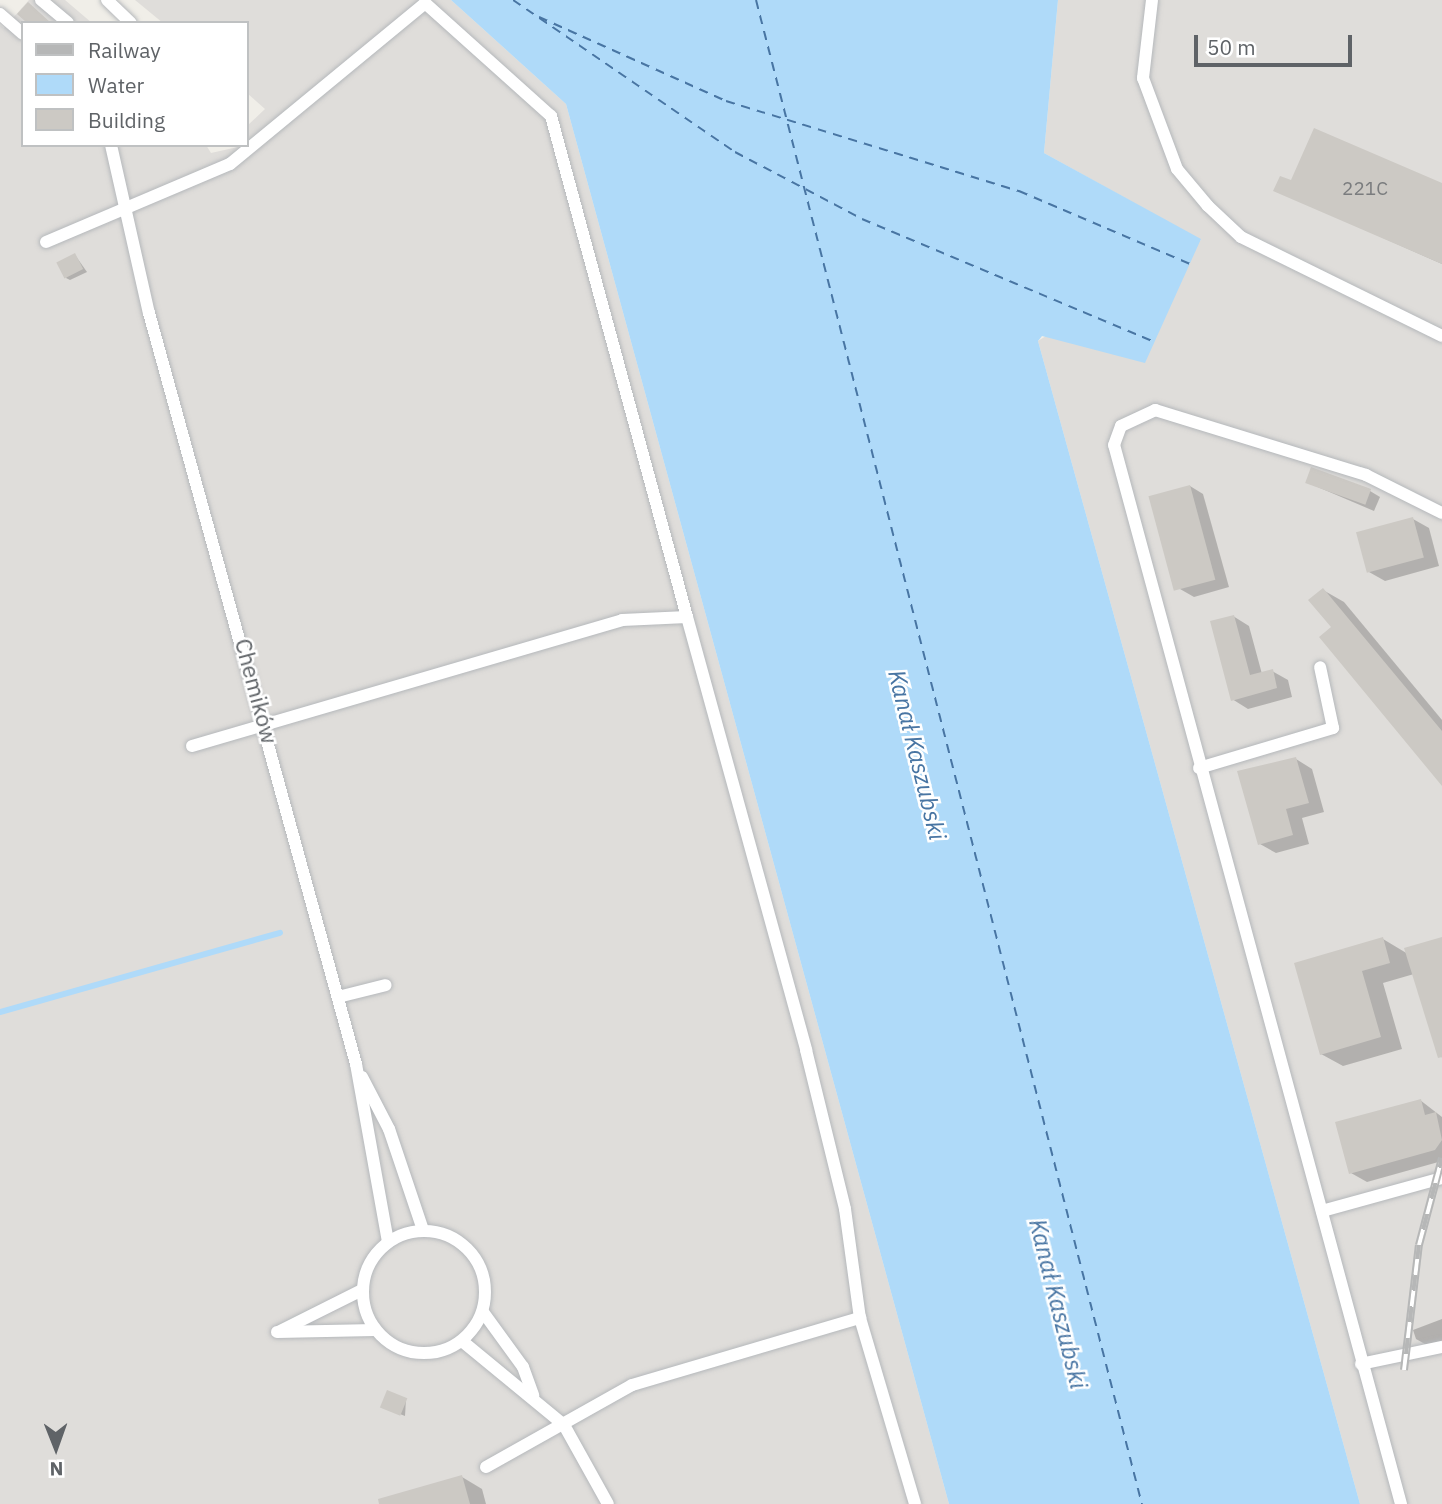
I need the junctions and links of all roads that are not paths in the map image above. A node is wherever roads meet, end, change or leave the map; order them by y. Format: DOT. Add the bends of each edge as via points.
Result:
graph roads {
  1 [pos="41,0"];
  2 [pos="107,0"];
  3 [pos="1152,0"];
  4 [pos="0,14"];
  5 [pos="66,21"];
  6 [pos="129,21"];
  7 [pos="21,32"];
  8 [pos="112,147"];
  9 [pos="127,204"];
  10 [pos="46,242"];
  11 [pos="1442,336"];
  12 [pos="1442,513"];
  13 [pos="687,617"];
  14 [pos="1320,667"];
  15 [pos="266,724"];
  16 [pos="192,746"];
  17 [pos="1199,768"];
  18 [pos="386,985"];
  19 [pos="338,997"];
  20 [pos="356,1064"];
  21 [pos="1442,1178"];
  22 [pos="1322,1211"];
  23 [pos="424,1230"];
  24 [pos="388,1241"];
  25 [pos="362,1290"];
  26 [pos="483,1312"];
  27 [pos="860,1318"];
  28 [pos="375,1330"];
  29 [pos="462,1341"];
  30 [pos="1442,1347"];
  31 [pos="1361,1364"];
  32 [pos="533,1396"];
  33 [pos="564,1425"];
  34 [pos="486,1466"];
  35 [pos="608,1504"];
  36 [pos="915,1504"];
  37 [pos="1401,1504"];
  1 -- 5 [label="lane"];
  2 -- 6 [label="lane"];
  3 -- 11 [label="lane" via="1143,78 1177,169 1208,206 1241,237"];
  4 -- 7 [label="lane"];
  8 -- 9 [label="lane, Chemików"];
  9 -- 10 [label="lane"];
  9 -- 13 [label="lane" via="230,164 425,3 551,116"];
  9 -- 15 [label="lane, Chemików" via="149,313"];
  12 -- 17 [label="lane" via="1366,475 1200,422 1155,410 1121,426 1115,468"];
  13 -- 15 [label="lane" via="622,620"];
  13 -- 27 [label="lane" via="819,1103 845,1209"];
  14 -- 17 [label="lane" via="1333,728"];
  15 -- 16 [label="lane"];
  15 -- 19 [label="lane, Chemików"];
  17 -- 22 [label="lane"];
  18 -- 19 [label="lane"];
  19 -- 20 [label="lane, Chemików"];
  20 -- 23 [label="lane" via="389,1129"];
  20 -- 24 [label="lane, Chemików"];
  21 -- 22 [label="lane"];
  22 -- 31 [label="lane"];
  23 -- 24 [label="lane"];
  23 -- 26 [label="lane" via="460,1241 474,1256 485,1283"];
  24 -- 25 [label="lane" via="365,1271"];
  25 -- 28 [label="lane"];
  25 -- 28 [label="lane" via="277,1332"];
  26 -- 29 [label="lane"];
  26 -- 32 [label="lane" via="523,1367"];
  27 -- 33 [label="lane" via="632,1385"];
  27 -- 36 [label="lane"];
  28 -- 29 [label="lane" via="390,1343 426,1354"];
  29 -- 32 [label="lane"];
  30 -- 31 [label="lane"];
  31 -- 37 [label="lane"];
  32 -- 33 [label="lane"];
  33 -- 34 [label="lane"];
  33 -- 35 [label="lane"];
}
